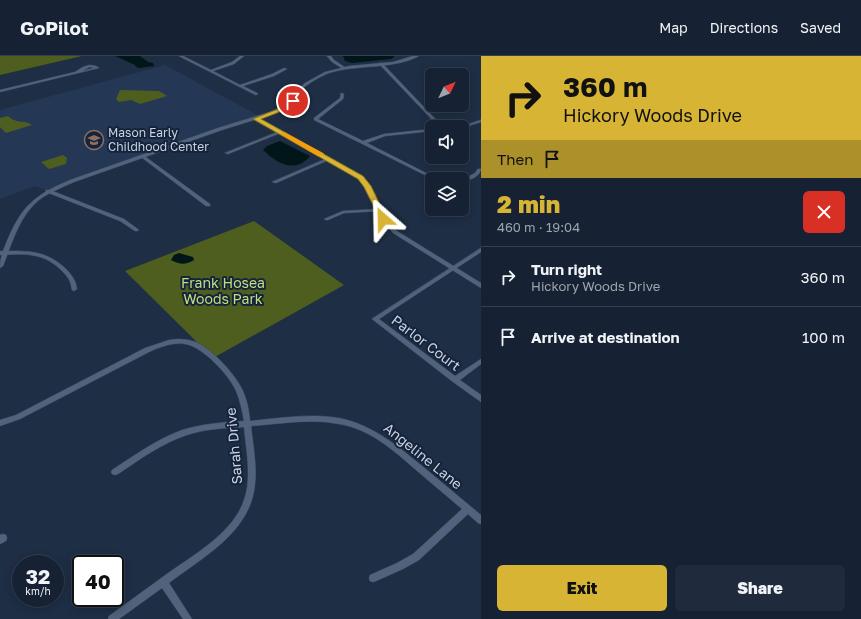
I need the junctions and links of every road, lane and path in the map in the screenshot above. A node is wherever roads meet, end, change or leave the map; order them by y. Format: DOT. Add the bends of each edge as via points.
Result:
graph roads {
  1 [pos="181,56"];
  2 [pos="242,56"];
  3 [pos="329,56"];
  4 [pos="417,56"];
  5 [pos="423,56"];
  6 [pos="382,65"];
  7 [pos="344,68"];
  8 [pos="285,69"];
  9 [pos="210,70"];
  10 [pos="77,72"];
  11 [pos="240,86"];
  12 [pos="0,91"];
  13 [pos="256,94"];
  14 [pos="342,94"];
  15 [pos="256,119"];
  16 [pos="433,120"];
  17 [pos="481,121"];
  18 [pos="469,125"];
  19 [pos="425,131"];
  20 [pos="281,132"];
  21 [pos="363,143"];
  22 [pos="227,153"];
  23 [pos="142,156"];
  24 [pos="329,159"];
  25 [pos="480,170"];
  26 [pos="425,174"];
  27 [pos="469,178"];
  28 [pos="274,182"];
  29 [pos="48,191"];
  30 [pos="208,205"];
  31 [pos="379,210"];
  32 [pos="326,218"];
  33 [pos="137,230"];
  34 [pos="481,250"];
  35 [pos="3,253"];
  36 [pos="0,266"];
  37 [pos="451,268"];
  38 [pos="481,286"];
  39 [pos="74,289"];
  40 [pos="481,361"];
  41 [pos="455,380"];
  42 [pos="481,399"];
  43 [pos="0,423"];
  44 [pos="247,423"];
  45 [pos="115,472"];
  46 [pos="468,510"];
  47 [pos="481,520"];
  48 [pos="373,578"];
  49 [pos="163,582"];
  50 [pos="112,619"];
  51 [pos="188,619"];
  1 -- 9 [label="street"];
  2 -- 9 [label="street" via="233,63"];
  3 -- 7 [label="street"];
  4 -- 6 [label="street"];
  5 -- 6 [label="street" via="402,63"];
  6 -- 7 [label="street"];
  6 -- 16 [label="street"];
  7 -- 15 [label="street" via="314,79 300,89 287,106"];
  8 -- 11 [label="street"];
  9 -- 11 [label="street"];
  10 -- 10 [label="street" via="93,70 97,68 88,66"];
  10 -- 12 [label="street"];
  11 -- 13 [label="street"];
  14 -- 21 [label="street" via="342,98 316,119"];
  15 -- 20 [label="street"];
  15 -- 23 [label="street"];
  17 -- 18 [label="street"];
  19 -- 21 [label="street" via="384,134"];
  20 -- 22 [label="street"];
  20 -- 24 [label="street"];
  21 -- 26 [label="street"];
  23 -- 29 [label="street"];
  23 -- 30 [label="street"];
  24 -- 28 [label="street"];
  24 -- 31 [label="street" via="360,177 368,186"];
  25 -- 27 [label="street"];
  29 -- 33 [label="street" via="122,220"];
  29 -- 35 [label="street" via="33,201 20,216"];
  31 -- 32 [label="street" via="343,212"];
  31 -- 37 [label="street" via="395,232"];
  34 -- 37 [label="street"];
  35 -- 36 [label="street"];
  35 -- 39 [label="street" via="34,253 50,257 69,275"];
  37 -- 38 [label="street"];
  37 -- 41 [label="street, Parlor Court" via="375,319"];
  40 -- 41 [label="street"];
  41 -- 42 [label="street, Parlor Court"];
  43 -- 44 [label="street, Sarah Drive" via="39,407 147,350 179,341 200,347 229,374 240,392"];
  44 -- 45 [label="street, Angeline Lane" via="183,433"];
  44 -- 46 [label="street, Angeline Lane" via="323,419 360,427 394,446"];
  44 -- 49 [label="street, Sarah Drive" via="252,477 250,497 244,512 216,543"];
  46 -- 47 [label="street, Angeline Lane"];
  46 -- 48 [label="street" via="416,557"];
  49 -- 50 [label="street, Sarah Drive"];
  49 -- 51 [label="street"];
}
